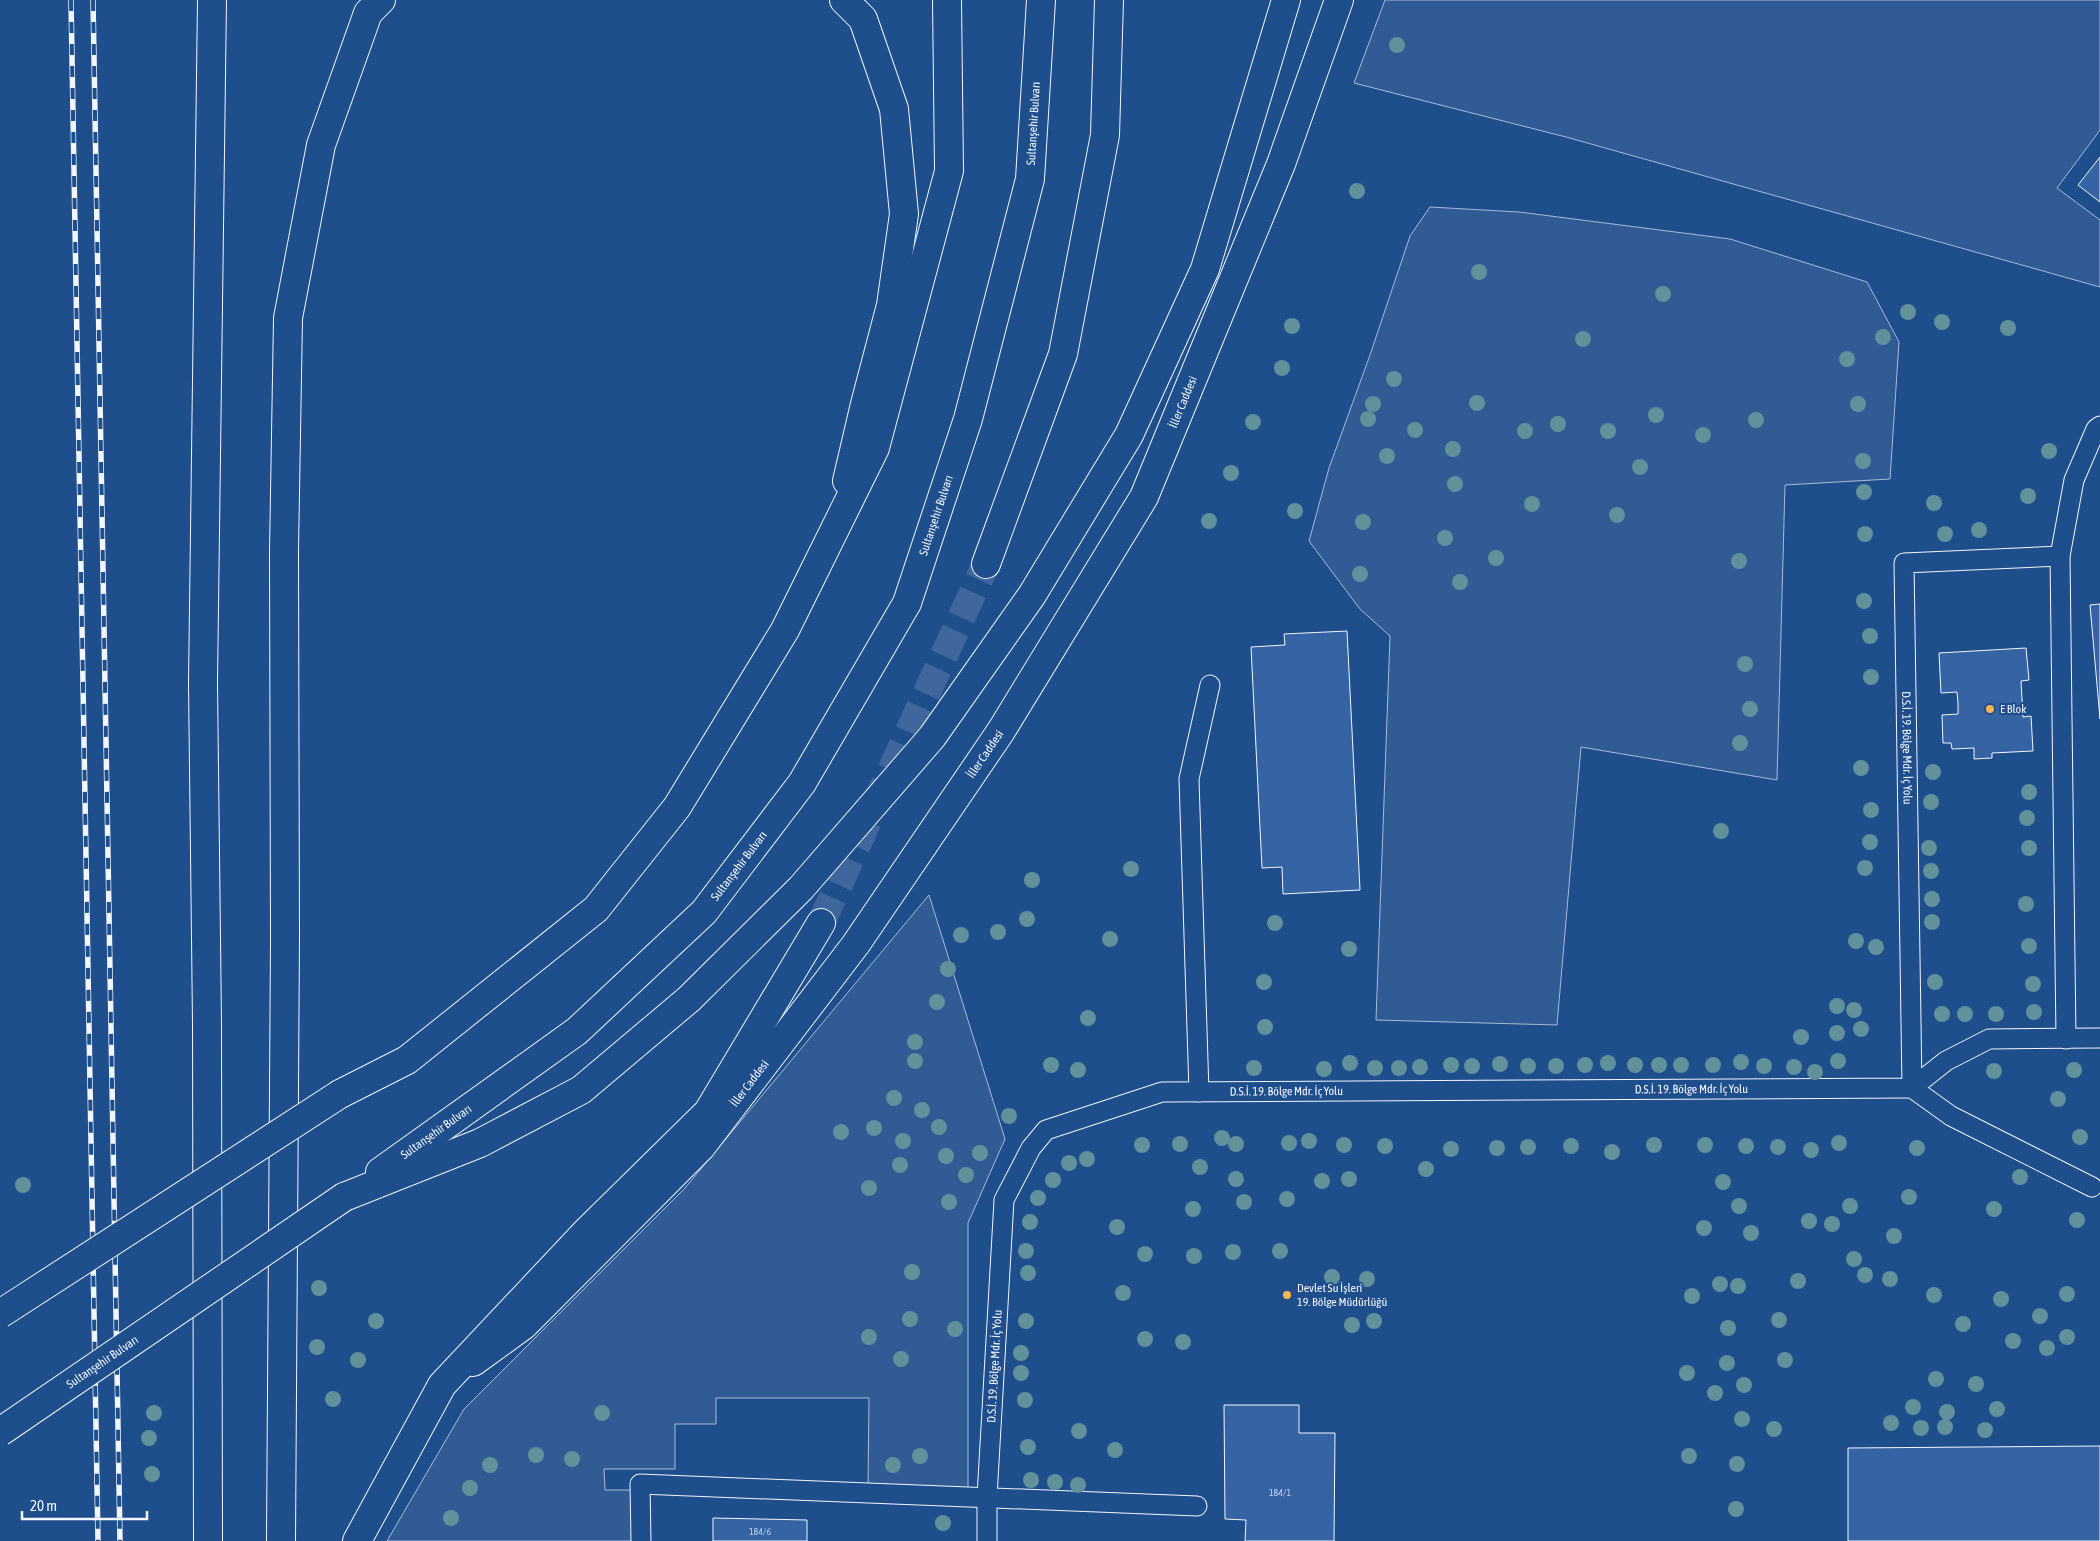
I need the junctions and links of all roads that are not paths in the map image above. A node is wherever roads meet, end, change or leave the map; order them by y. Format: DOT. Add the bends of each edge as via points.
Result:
graph roads {
  1 [pos="212,0"];
  2 [pos="381,0"];
  3 [pos="844,0"];
  4 [pos="947,0"];
  5 [pos="1041,0"];
  6 [pos="1109,0"];
  7 [pos="1286,0"];
  8 [pos="1339,0"];
  9 [pos="2100,426"];
  10 [pos="838,524"];
  11 [pos="2060,556"];
  12 [pos="986,564"];
  13 [pos="1210,685"];
  14 [pos="821,922"];
  15 [pos="2100,1038"];
  16 [pos="2066,1039"];
  17 [pos="1912,1088"];
  18 [pos="1199,1092"];
  19 [pos="2092,1186"];
  20 [pos="344,1197"];
  21 [pos="0,1314"];
  22 [pos="442,1385"];
  23 [pos="0,1432"];
  24 [pos="987,1497"];
  25 [pos="1197,1506"];
  26 [pos="208,1541"];
  27 [pos="281,1541"];
  28 [pos="357,1541"];
  29 [pos="641,1541"];
  30 [pos="987,1541"];
  1 -- 26 [label="main road" via="203,683"];
  2 -- 27 [label="main road" via="368,13 321,145 288,318 284,551"];
  3 -- 10 [label="main road" via="862,18 894,109 904,214 891,306"];
  4 -- 10 [label="main road" via="949,171 875,448"];
  5 -- 20 [label="main road, Sultanşehir Bulvarı" via="1030,179 968,419 907,603 802,782 704,912 577,1032"];
  6 -- 12 [label="main road" via="1105,135 1063,354"];
  7 -- 20 [label="main road" via="1205,269 1129,435 1032,595 932,738 801,888 689,999 581,1090 480,1143"];
  8 -- 22 [label="main road, İller Caddesi" via="1281,164 1144,497 1001,731 856,944 701,1147 524,1324"];
  9 -- 11 [label="lane" via="2074,480"];
  10 -- 21 [label="main road, bridge" via="784,630 677,807 596,909 407,1060 340,1094"];
  11 -- 16 [label="lane"];
  11 -- 17 [label="lane, D.S.İ. 19. Bölge Mdr. İç Yolu" via="1904,564"];
  13 -- 18 [label="lane" via="1189,779"];
  14 -- 22 [label="main road" via="708,1112 585,1233"];
  15 -- 16 [label="lane"];
  16 -- 17 [label="lane" via="1989,1039 1946,1061"];
  17 -- 18 [label="lane, D.S.İ. 19. Bölge Mdr. İç Yolu"];
  17 -- 19 [label="lane" via="1951,1116"];
  18 -- 24 [label="lane, D.S.İ. 19. Bölge Mdr. İç Yolu" via="1162,1092 1046,1130 1031,1148 1016,1176 1004,1200"];
  20 -- 23 [label="main road, Sultanşehir Bulvarı, bridge"];
  22 -- 28 [label="main road"];
  24 -- 25 [label="lane"];
  24 -- 29 [label="lane" via="640,1484"];
  24 -- 30 [label="lane, D.S.İ. 19. Bölge Mdr. İç Yolu"];
}
